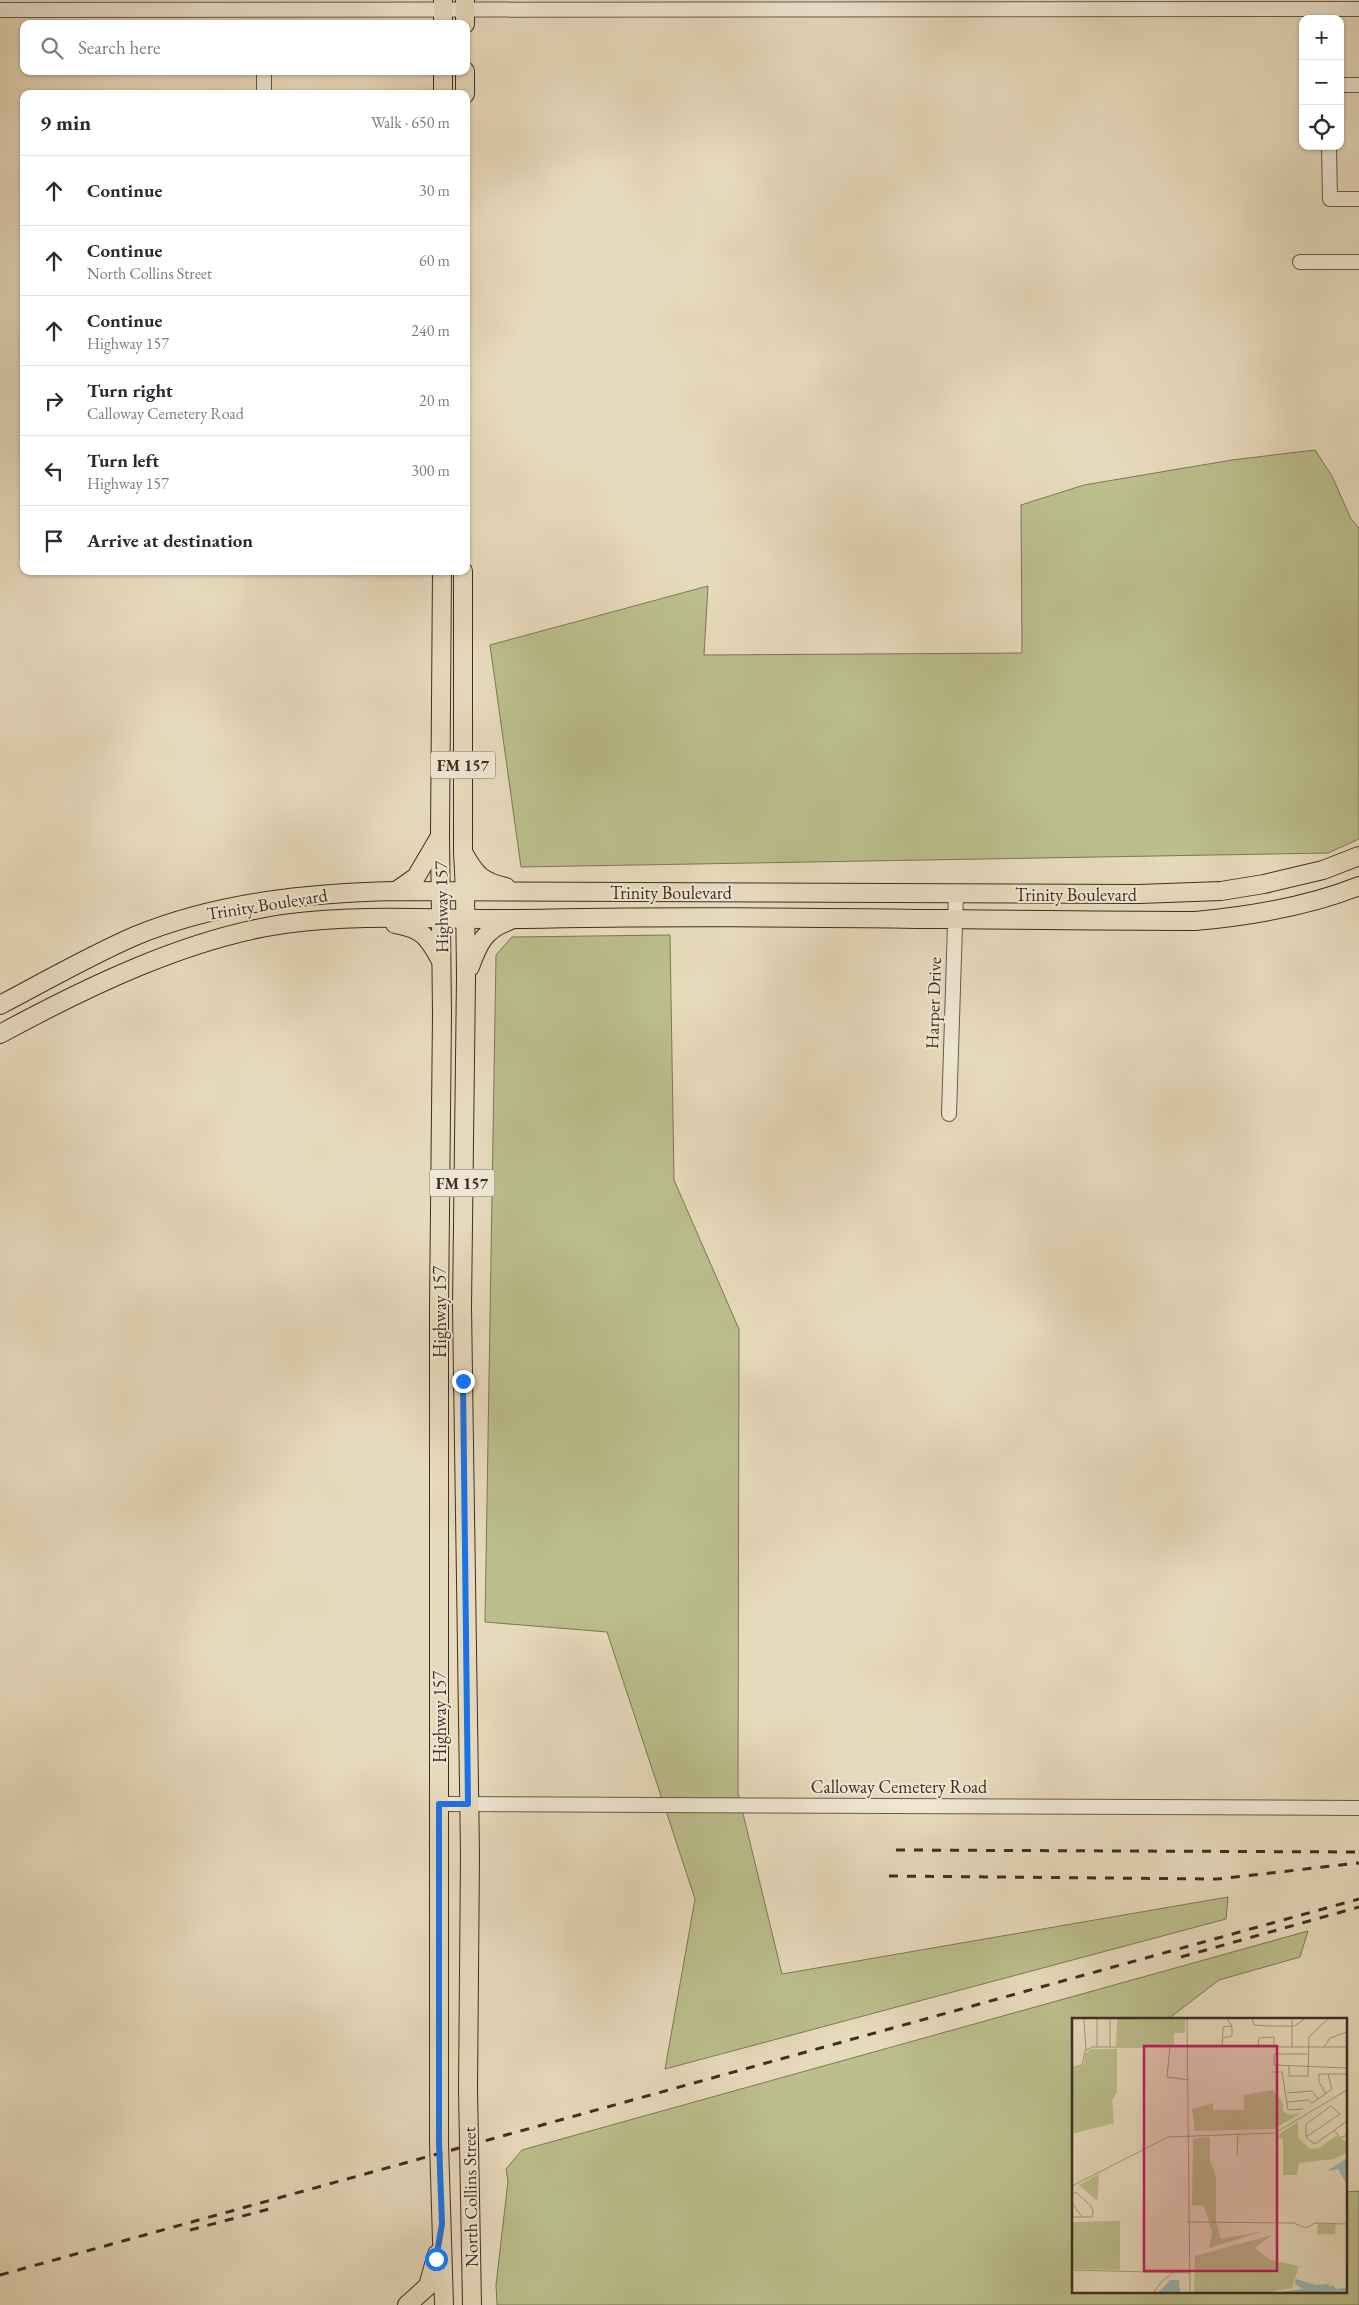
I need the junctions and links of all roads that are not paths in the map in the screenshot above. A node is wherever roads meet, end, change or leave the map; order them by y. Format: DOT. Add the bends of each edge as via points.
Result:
graph roads {
  1 [pos="1331,4"];
  2 [pos="798,5"];
  3 [pos="1164,5"];
  4 [pos="1359,9"];
  5 [pos="0,10"];
  6 [pos="443,12"];
  7 [pos="465,12"];
  8 [pos="266,18"];
  9 [pos="264,75"];
  10 [pos="443,75"];
  11 [pos="465,75"];
  12 [pos="1344,85"];
  13 [pos="1359,85"];
  14 [pos="264,90"];
  15 [pos="443,90"];
  16 [pos="465,90"];
  17 [pos="1329,150"];
  18 [pos="1359,199"];
  19 [pos="1300,262"];
  20 [pos="1359,262"];
  21 [pos="442,575"];
  22 [pos="463,575"];
  23 [pos="440,835"];
  24 [pos="463,852"];
  25 [pos="1359,857"];
  26 [pos="1359,886"];
  27 [pos="396,891"];
  28 [pos="466,892"];
  29 [pos="520,892"];
  30 [pos="687,892"];
  31 [pos="441,893"];
  32 [pos="956,893"];
  33 [pos="687,917"];
  34 [pos="370,918"];
  35 [pos="442,918"];
  36 [pos="466,919"];
  37 [pos="515,919"];
  38 [pos="955,919"];
  39 [pos="442,963"];
  40 [pos="466,977"];
  41 [pos="0,1005"];
  42 [pos="0,1034"];
  43 [pos="949,1114"];
  44 [pos="439,1290"];
  45 [pos="462,1291"];
  46 [pos="439,1804"];
  47 [pos="468,1804"];
  48 [pos="1359,1808"];
  49 [pos="468,2089"];
  50 [pos="439,2143"];
  51 [pos="442,2224"];
  52 [pos="407,2305"];
  53 [pos="444,2305"];
  54 [pos="472,2305"];
  1 -- 3 [label="street"];
  1 -- 4 [label="street"];
  2 -- 3 [label="street"];
  2 -- 7 [label="street"];
  5 -- 8 [label="street"];
  6 -- 7 [label="street"];
  6 -- 8 [label="street"];
  9 -- 14 [label="street"];
  10 -- 15 [label="main road"];
  11 -- 16 [label="main road"];
  12 -- 13 [label="street"];
  17 -- 18 [label="street" via="1330,199"];
  19 -- 20 [label="street"];
  21 -- 23 [label="main road, Highway 157 / FM 157"];
  22 -- 24 [label="main road, Highway 157 / FM 157"];
  23 -- 27 [label="main road" via="416,878"];
  23 -- 31 [label="main road, Highway 157 / FM 157"];
  24 -- 28 [label="main road, Highway 157 / FM 157"];
  24 -- 29 [label="main road" via="475,873 490,884"];
  25 -- 32 [label="main road, Trinity Boulevard" via="1297,877 1221,891"];
  26 -- 38 [label="main road, Trinity Boulevard" via="1337,895 1236,918 1194,921"];
  27 -- 31 [label="main road, Trinity Boulevard"];
  27 -- 41 [label="main road, Trinity Boulevard" via="304,896 198,915 136,936"];
  28 -- 29 [label="main road, Trinity Boulevard"];
  28 -- 31 [label="main road, Trinity Boulevard"];
  28 -- 36 [label="main road, Highway 157 / FM 157"];
  29 -- 30 [label="main road, Trinity Boulevard"];
  30 -- 32 [label="main road, Trinity Boulevard"];
  30 -- 33 [label="main road"];
  31 -- 35 [label="main road, Highway 157 / FM 157"];
  32 -- 38 [label="street, Harper Drive"];
  33 -- 37 [label="main road, Trinity Boulevard"];
  33 -- 38 [label="main road, Trinity Boulevard"];
  34 -- 35 [label="main road, Trinity Boulevard"];
  34 -- 39 [label="main road" via="413,927 428,938"];
  34 -- 42 [label="main road, Trinity Boulevard" via="283,924 214,941 145,963"];
  35 -- 36 [label="main road, Trinity Boulevard"];
  35 -- 39 [label="main road, Highway 157 / FM 157"];
  36 -- 37 [label="main road, Trinity Boulevard"];
  36 -- 40 [label="main road, Highway 157 / FM 157"];
  37 -- 40 [label="main road" via="489,930 478,945"];
  38 -- 43 [label="street, Harper Drive"];
  39 -- 44 [label="main road, Highway 157 / FM 157"];
  40 -- 45 [label="main road, Highway 157 / FM 157"];
  44 -- 45 [label="main road"];
  44 -- 46 [label="main road, Highway 157 / FM 157"];
  45 -- 47 [label="main road, Highway 157 / FM 157"];
  46 -- 47 [label="street, Calloway Cemetery Road"];
  46 -- 50 [label="main road, Highway 157 / FM 157"];
  47 -- 48 [label="street, Calloway Cemetery Road"];
  47 -- 49 [label="main road, Highway 157 / FM 157"];
  49 -- 54 [label="main road, North Collins Street / FM 157"];
  50 -- 51 [label="main road, North Collins Street / FM 157"];
  51 -- 52 [label="main road" via="428,2286"];
  51 -- 53 [label="main road, North Collins Street / FM 157"];
}
